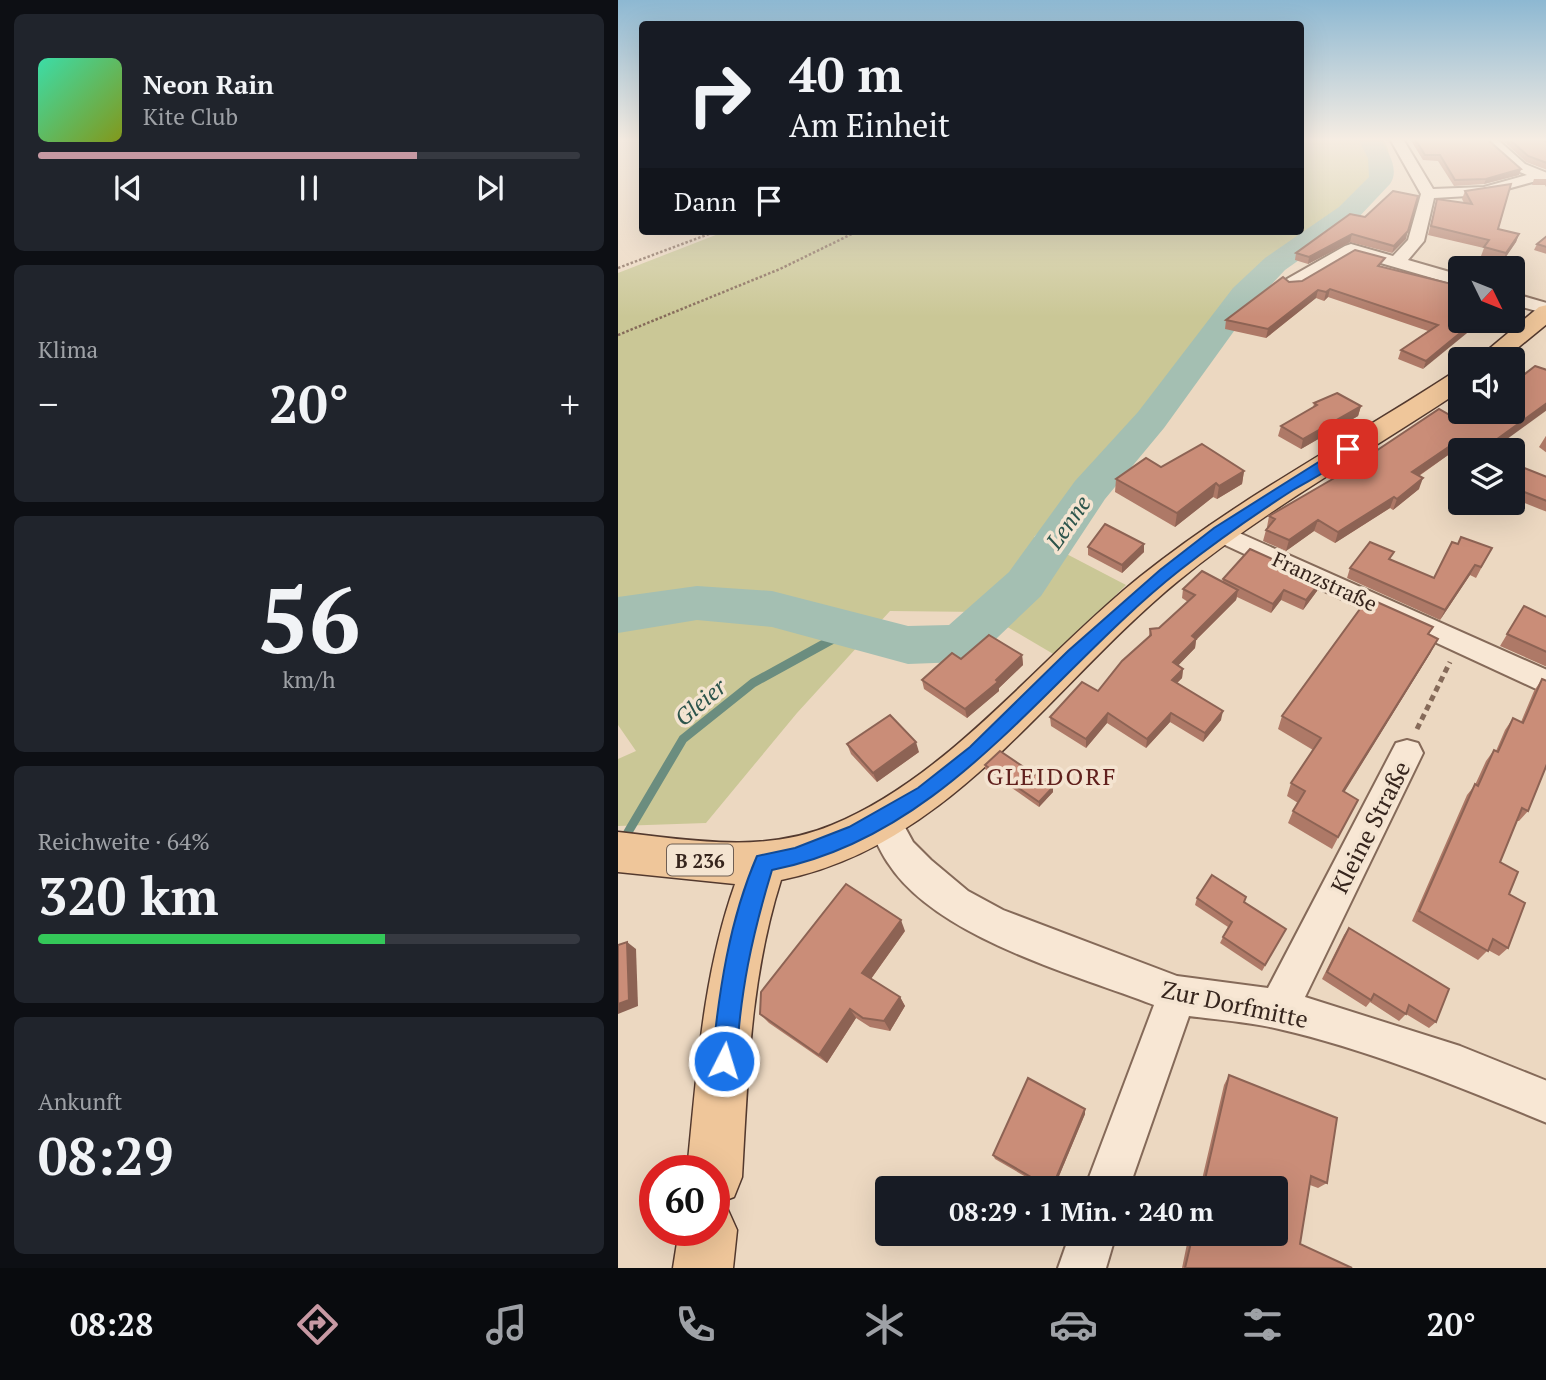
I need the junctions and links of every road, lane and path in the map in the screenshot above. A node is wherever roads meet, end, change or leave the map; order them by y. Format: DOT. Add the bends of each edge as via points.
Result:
graph roads {
  1 [pos="1427,198"];
  2 [pos="706,235"];
  3 [pos="850,235"];
  4 [pos="1397,261"];
  5 [pos="618,268"];
  6 [pos="1448,277"];
  7 [pos="1293,283"];
  8 [pos="1525,303"];
  9 [pos="1546,311"];
  10 [pos="618,335"];
  11 [pos="1503,347"];
  12 [pos="1448,387"];
  13 [pos="1219,532"];
  14 [pos="1460,643"];
  15 [pos="1546,683"];
  16 [pos="1407,753"];
  17 [pos="883,820"];
  18 [pos="627,853"];
  19 [pos="764,863"];
  20 [pos="1177,995"];
  21 [pos="1278,1009"];
  22 [pos="1546,1102"];
  23 [pos="716,1155"];
  24 [pos="1111,1176"];
  25 [pos="706,1246"];
  26 [pos="1089,1246"];
  27 [pos="703,1268"];
  28 [pos="1082,1268"];
  1 -- 4 [label="street" via="1416,240"];
  2 -- 5 [label="path"];
  3 -- 10 [label="path" via="769,274"];
  4 -- 6 [label="street"];
  4 -- 7 [label="street" via="1348,250"];
  8 -- 9 [label="street"];
  9 -- 11 [label="main road"];
  12 -- 13 [label="main road, B 236"];
  13 -- 14 [label="street, Franzstraße"];
  13 -- 17 [label="main road, B 236" via="1137,597 955,770"];
  14 -- 15 [label="street, Franzstraße"];
  14 -- 16 [label="path, Kleine Straße"];
  16 -- 21 [label="street, Kleine Straße"];
  17 -- 19 [label="main road, B 236" via="832,844"];
  17 -- 20 [label="street, Zur Dorfmitte" via="901,853 970,912"];
  18 -- 19 [label="main road, B 236"];
  19 -- 23 [label="main road" via="746,917 729,995"];
  20 -- 21 [label="street, Zur Dorfmitte"];
  20 -- 24 [label="street"];
  21 -- 22 [label="street, Zur Dorfmitte" via="1423,1054"];
  25 -- 27 [label="main road"];
  26 -- 28 [label="street"];
}
